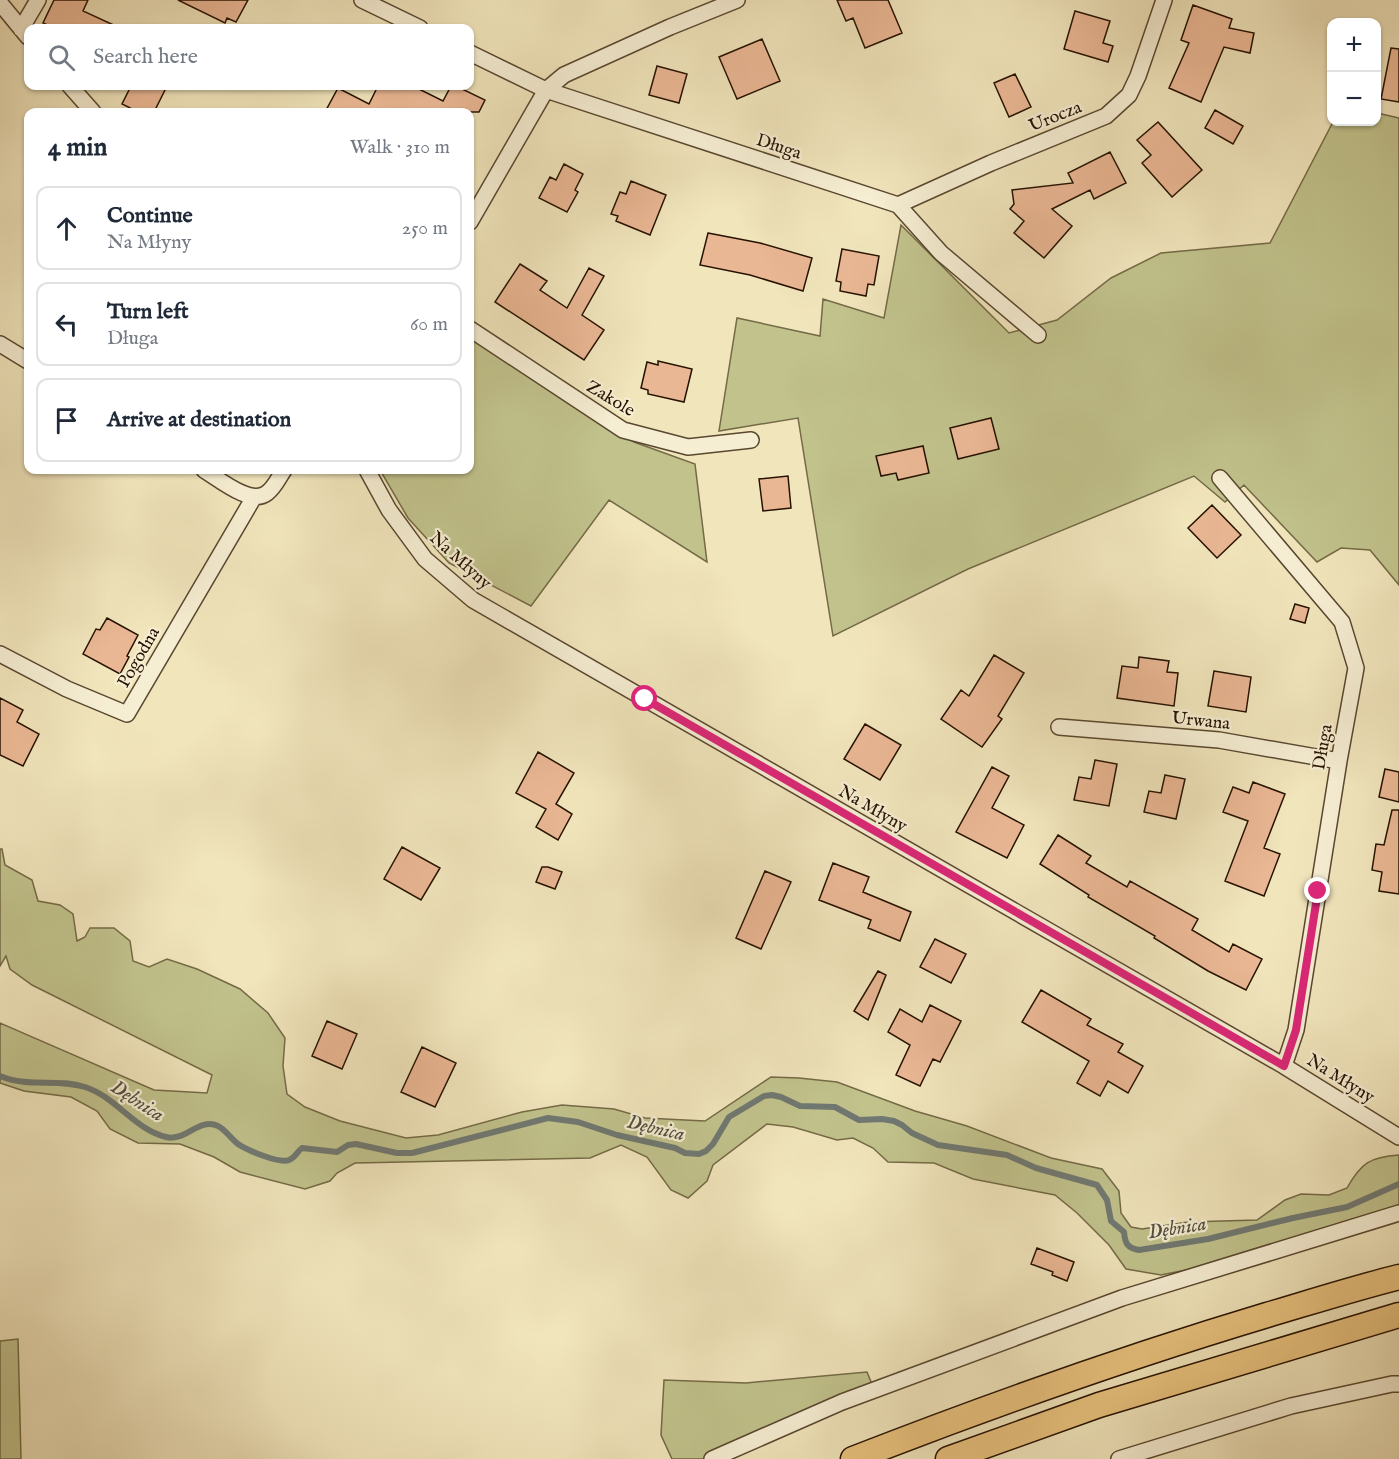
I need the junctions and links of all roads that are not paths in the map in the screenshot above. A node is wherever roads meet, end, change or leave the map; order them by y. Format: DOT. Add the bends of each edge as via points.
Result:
graph roads {
  1 [pos="38,0"];
  2 [pos="362,0"];
  3 [pos="737,0"];
  4 [pos="1164,0"];
  5 [pos="0,3"];
  6 [pos="29,24"];
  7 [pos="412,24"];
  8 [pos="24,32"];
  9 [pos="474,55"];
  10 [pos="74,90"];
  11 [pos="546,90"];
  12 [pos="89,108"];
  13 [pos="898,205"];
  14 [pos="474,215"];
  15 [pos="474,332"];
  16 [pos="1038,335"];
  17 [pos="0,344"];
  18 [pos="24,359"];
  19 [pos="751,440"];
  20 [pos="211,474"];
  21 [pos="281,474"];
  22 [pos="369,474"];
  23 [pos="1220,478"];
  24 [pos="254,497"];
  25 [pos="0,654"];
  26 [pos="1059,727"];
  27 [pos="1339,761"];
  28 [pos="1284,1066"];
  29 [pos="1399,1137"];
  30 [pos="1399,1213"];
  31 [pos="1399,1277"];
  32 [pos="1399,1315"];
  33 [pos="1399,1384"];
  34 [pos="712,1459"];
  35 [pos="853,1459"];
  36 [pos="948,1459"];
  37 [pos="1119,1459"];
  1 -- 6 [label="street"];
  2 -- 7 [label="street"];
  3 -- 11 [label="street" via="564,75"];
  4 -- 13 [label="street, Urocza" via="1129,95 1106,116"];
  5 -- 8 [label="street"];
  9 -- 11 [label="street, Długa"];
  10 -- 12 [label="street"];
  11 -- 13 [label="street, Długa"];
  11 -- 14 [label="street"];
  13 -- 16 [label="street" via="941,254"];
  15 -- 19 [label="street, Zakole" via="623,430 688,447"];
  17 -- 18 [label="street"];
  20 -- 24 [label="street"];
  21 -- 24 [label="street" via="265,495"];
  22 -- 28 [label="street, Na Młyny" via="389,510 425,559 473,600"];
  23 -- 27 [label="street, Długa" via="1342,622 1356,668"];
  24 -- 25 [label="street, Pogodna" via="127,714 67,689"];
  26 -- 27 [label="street, Urwana" via="1219,740"];
  27 -- 28 [label="street, Długa" via="1296,1030"];
  28 -- 29 [label="street, Na Młyny"];
  30 -- 34 [label="street" via="1122,1298 842,1402"];
  31 -- 35 [label="main road" via="1092,1371"];
  32 -- 36 [label="main road" via="1099,1405"];
  33 -- 37 [label="street" via="1290,1406"];
}
